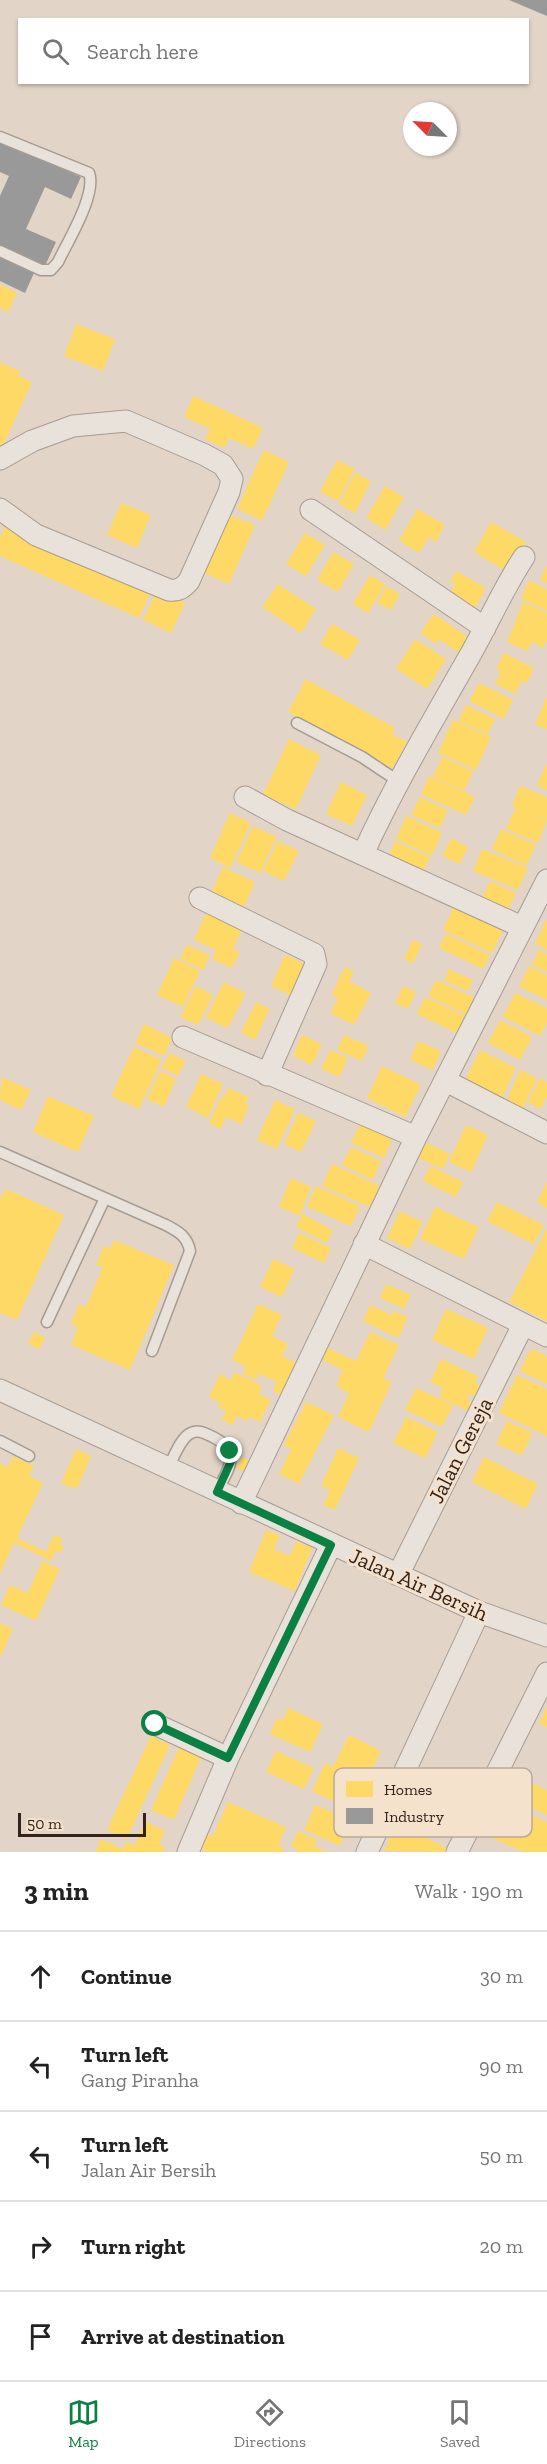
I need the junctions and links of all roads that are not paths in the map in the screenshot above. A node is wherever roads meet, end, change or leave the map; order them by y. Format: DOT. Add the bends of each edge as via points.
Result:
graph roads {
  1 [pos="0,137"];
  2 [pos="0,252"];
  3 [pos="0,459"];
  4 [pos="0,509"];
  5 [pos="310,510"];
  6 [pos="524,557"];
  7 [pos="485,628"];
  8 [pos="297,723"];
  9 [pos="398,781"];
  10 [pos="245,797"];
  11 [pos="363,854"];
  12 [pos="547,880"];
  13 [pos="200,898"];
  14 [pos="522,927"];
  15 [pos="183,1036"];
  16 [pos="267,1075"];
  17 [pos="446,1081"];
  18 [pos="547,1133"];
  19 [pos="416,1137"];
  20 [pos="0,1152"];
  21 [pos="105,1198"];
  22 [pos="364,1244"];
  23 [pos="47,1322"];
  24 [pos="523,1325"];
  25 [pos="547,1336"];
  26 [pos="152,1351"];
  27 [pos="0,1390"];
  28 [pos="0,1441"];
  29 [pos="29,1456"];
  30 [pos="168,1469"];
  31 [pos="217,1492"];
  32 [pos="241,1503"];
  33 [pos="331,1545"];
  34 [pos="398,1575"];
  35 [pos="479,1612"];
  36 [pos="547,1636"];
  37 [pos="547,1673"];
  38 [pos="155,1724"];
  39 [pos="228,1758"];
  40 [pos="407,1768"];
  41 [pos="499,1768"];
  42 [pos="375,1837"];
  43 [pos="465,1837"];
  44 [pos="188,1852"];
  45 [pos="368,1852"];
  46 [pos="457,1852"];
  1 -- 2 [label="lane" via="89,173 91,185 51,270"];
  3 -- 4 [label="street" via="32,441 73,426 126,421 224,465 232,479 189,580 176,591 36,535"];
  5 -- 7 [label="street"];
  6 -- 7 [label="street"];
  7 -- 9 [label="street"];
  8 -- 9 [label="lane"];
  9 -- 11 [label="street"];
  10 -- 11 [label="street"];
  11 -- 14 [label="street"];
  12 -- 14 [label="street"];
  13 -- 16 [label="street" via="314,954 316,959"];
  14 -- 17 [label="street"];
  15 -- 16 [label="street"];
  16 -- 19 [label="street"];
  17 -- 18 [label="street"];
  17 -- 19 [label="street"];
  19 -- 22 [label="street"];
  20 -- 21 [label="lane"];
  21 -- 23 [label="lane"];
  21 -- 26 [label="lane" via="166,1225 188,1241 190,1251"];
  22 -- 24 [label="street"];
  22 -- 32 [label="street"];
  24 -- 25 [label="street"];
  24 -- 34 [label="street, Jalan Gereja"];
  27 -- 30 [label="street, Jalan Air Bersih"];
  28 -- 29 [label="lane"];
  30 -- 31 [label="street, Jalan Air Bersih"];
  30 -- 31 [label="lane" via="190,1433 201,1431 225,1443 230,1451 231,1461"];
  31 -- 32 [label="street, Jalan Air Bersih"];
  32 -- 33 [label="street, Jalan Air Bersih"];
  33 -- 34 [label="street, Jalan Air Bersih"];
  33 -- 39 [label="street"];
  34 -- 35 [label="street, Jalan Air Bersih"];
  35 -- 36 [label="street, Jalan Air Bersih"];
  35 -- 40 [label="street"];
  37 -- 41 [label="street"];
  38 -- 39 [label="street"];
  39 -- 44 [label="street"];
  42 -- 45 [label="street"];
  43 -- 46 [label="street"];
}
